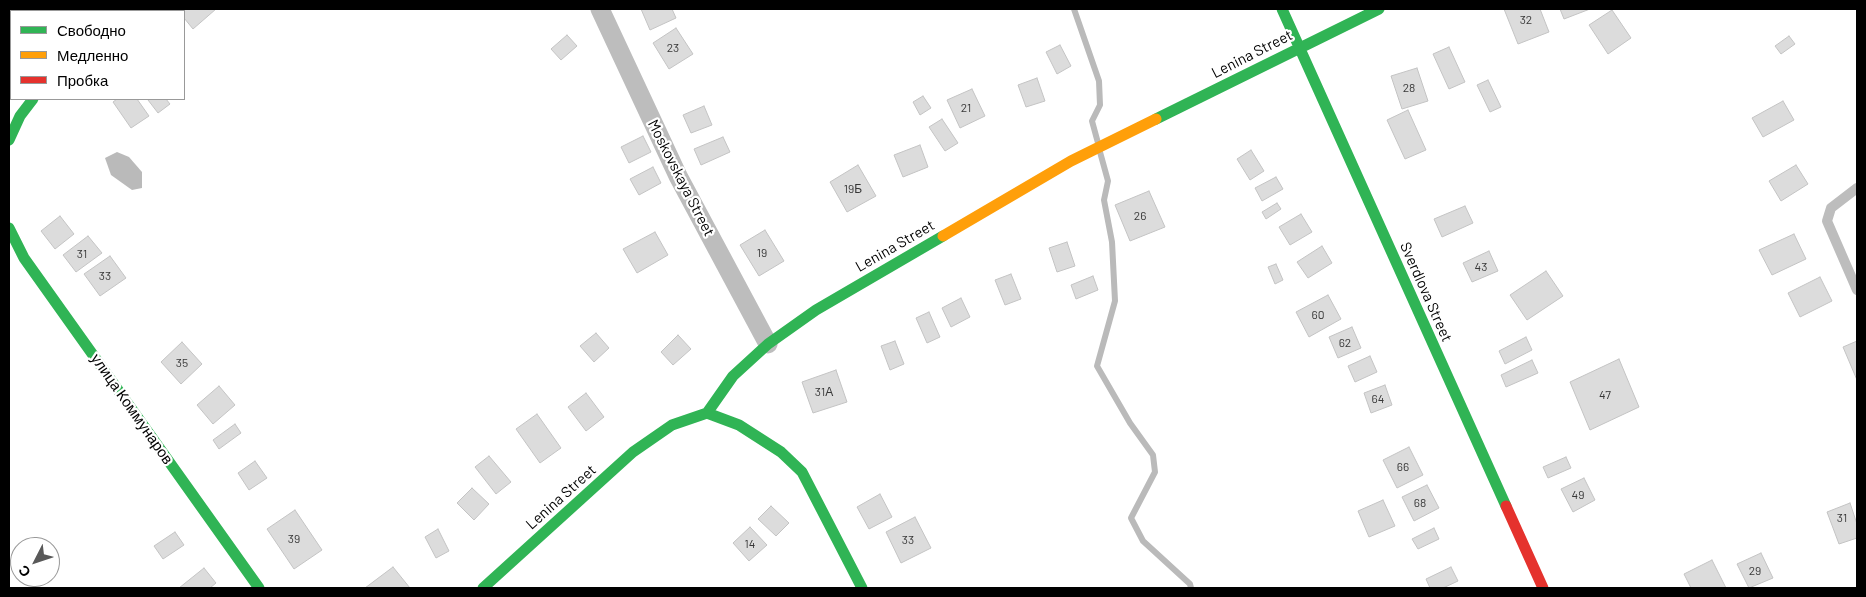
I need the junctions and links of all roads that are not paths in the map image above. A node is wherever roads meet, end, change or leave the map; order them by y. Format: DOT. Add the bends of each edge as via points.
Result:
graph roads {
  1 [pos="600,9"];
  2 [pos="1282,9"];
  3 [pos="1379,9"];
  4 [pos="1299,47"];
  5 [pos="32,100"];
  6 [pos="14,113"];
  7 [pos="9,140"];
  8 [pos="1857,188"];
  9 [pos="9,228"];
  10 [pos="1857,290"];
  11 [pos="768,344"];
  12 [pos="708,413"];
  13 [pos="259,588"];
  14 [pos="483,588"];
  15 [pos="862,588"];
  16 [pos="1543,588"];
  1 -- 11 [label="street, Moskovskaya Street" via="678,176"];
  2 -- 4 [label="street, Sverdlova Street"];
  3 -- 4 [label="street, Lenina Street"];
  4 -- 11 [label="street, Lenina Street" via="1071,161 816,310"];
  4 -- 16 [label="street, Sverdlova Street"];
  5 -- 6 [label="street"];
  6 -- 7 [label="street"];
  8 -- 10 [label="lane" via="1830,208 1827,221"];
  9 -- 13 [label="street, улица Коммунаров" via="24,258"];
  11 -- 12 [label="street, Lenina Street" via="733,376"];
  12 -- 14 [label="street, Lenina Street" via="672,425 634,452"];
  12 -- 15 [label="street" via="739,425 781,452 802,472"];
}
